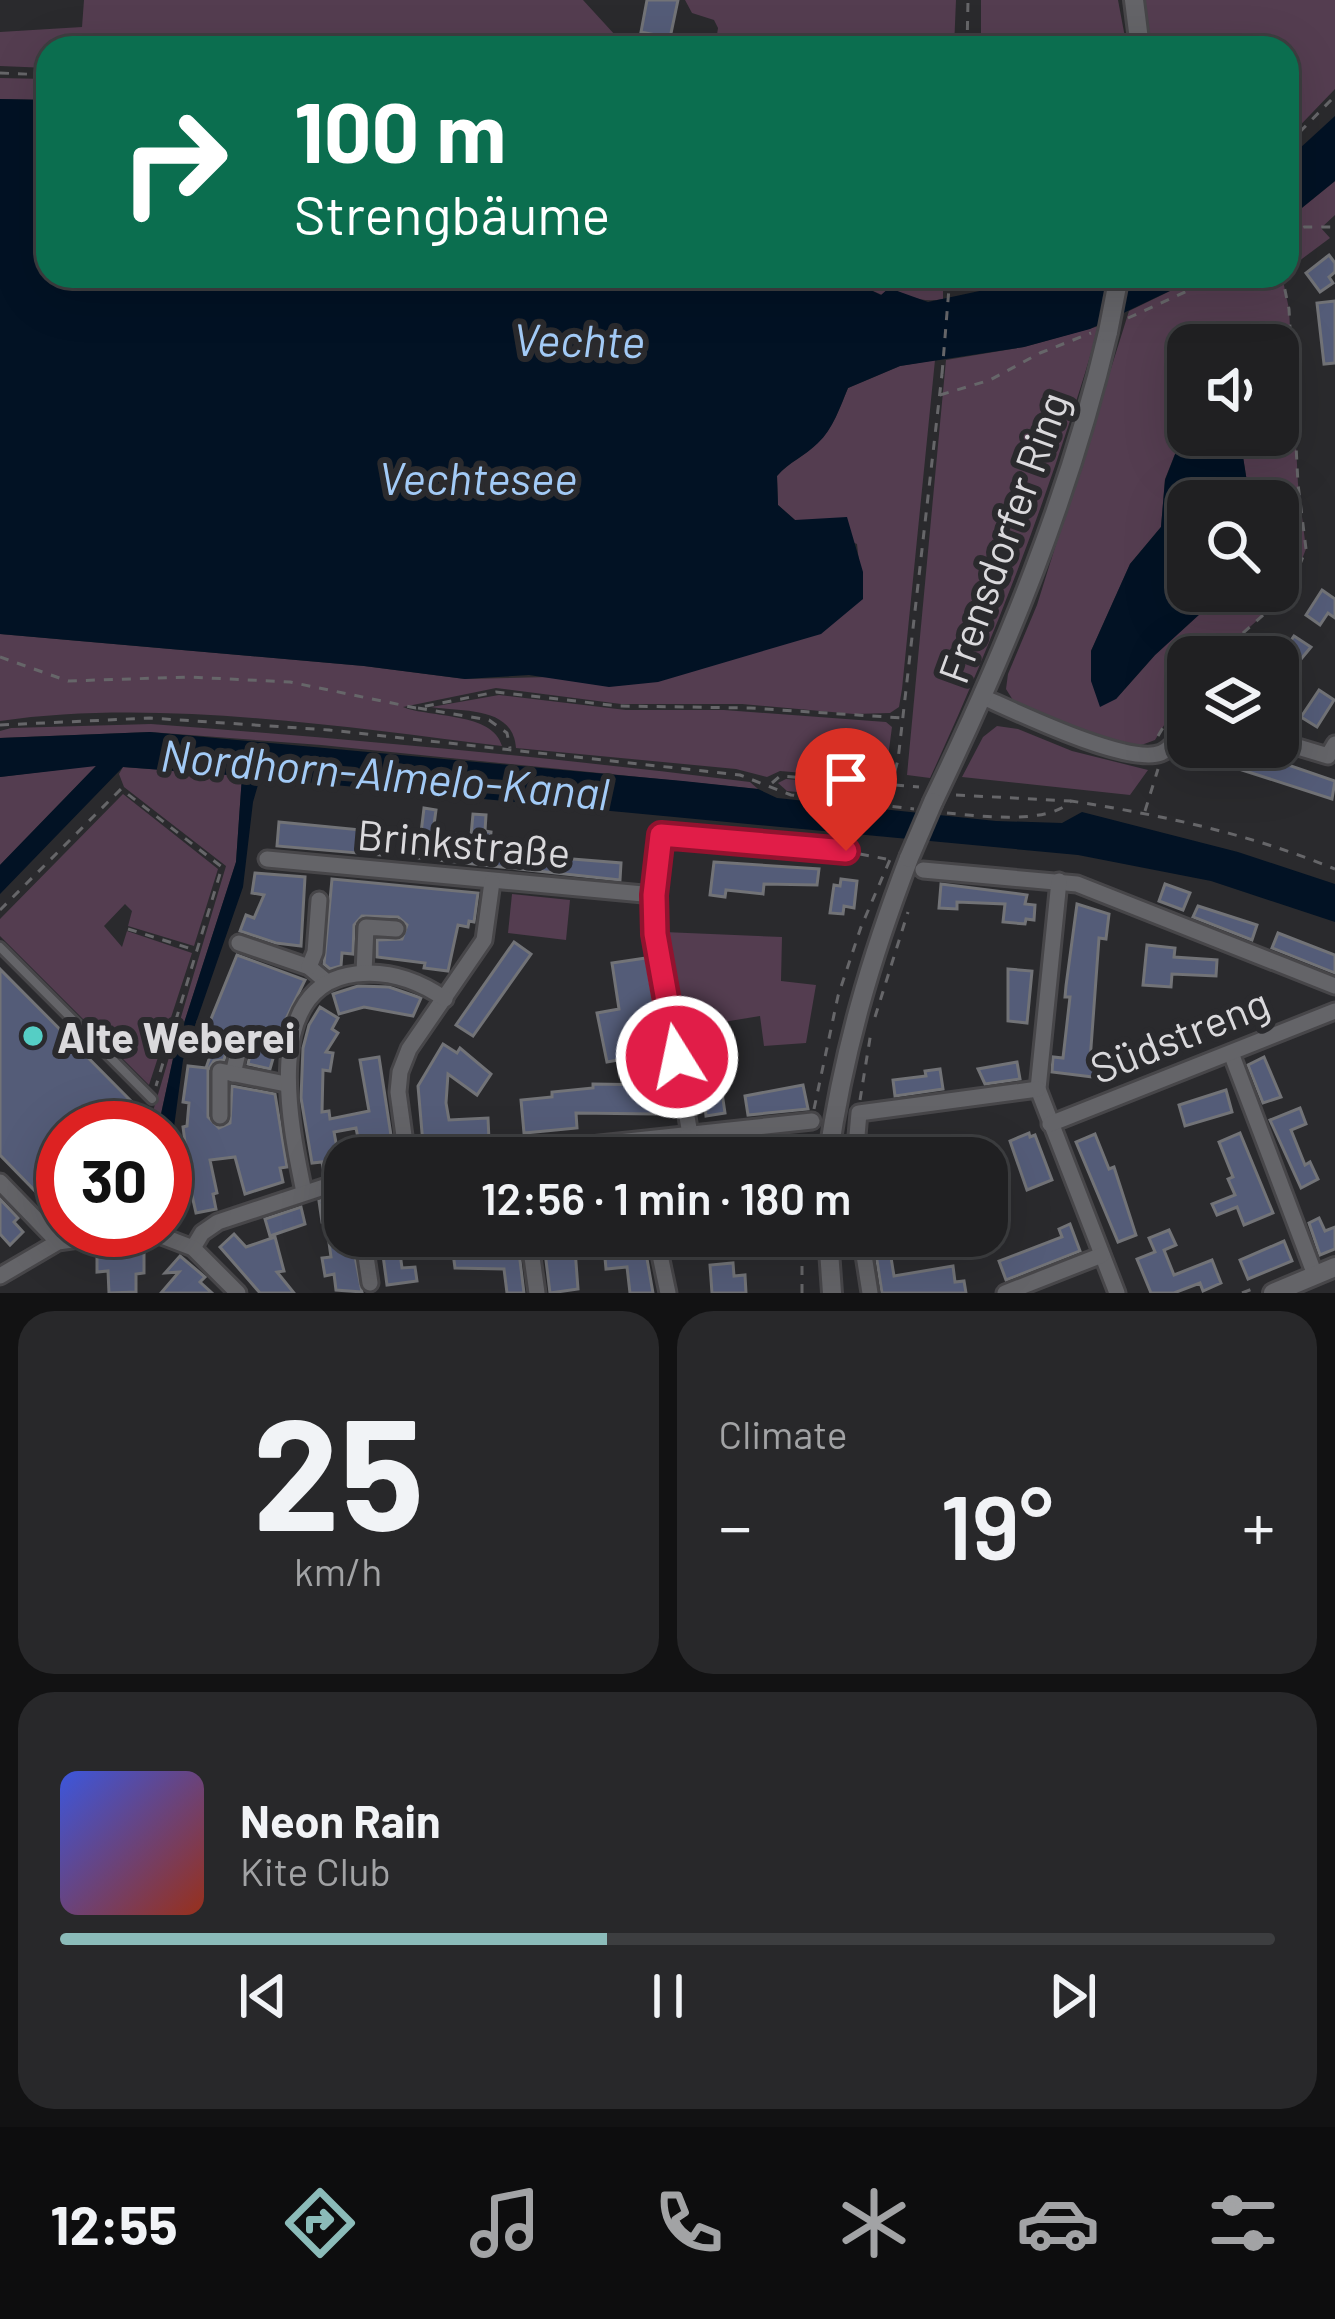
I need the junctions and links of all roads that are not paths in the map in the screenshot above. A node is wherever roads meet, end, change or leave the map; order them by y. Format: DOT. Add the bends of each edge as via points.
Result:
graph roads {
  1 [pos="1134,0"];
  2 [pos="1138,36"];
  3 [pos="1117,288"];
  4 [pos="983,698"];
  5 [pos="1167,746"];
  6 [pos="1299,746"];
  7 [pos="1333,753"];
  8 [pos="846,851"];
  9 [pos="267,859"];
  10 [pos="910,859"];
  11 [pos="1059,880"];
  12 [pos="492,882"];
  13 [pos="654,895"];
  14 [pos="319,901"];
  15 [pos="396,929"];
  16 [pos="239,943"];
  17 [pos="0,947"];
  18 [pos="309,967"];
  19 [pos="364,973"];
  20 [pos="327,982"];
  21 [pos="1335,986"];
  22 [pos="445,999"];
  23 [pos="1335,1011"];
  24 [pos="241,1040"];
  25 [pos="1231,1053"];
  26 [pos="233,1074"];
  27 [pos="286,1084"];
  28 [pos="1037,1089"];
  29 [pos="152,1099"];
  30 [pos="220,1115"];
  31 [pos="812,1121"];
  32 [pos="1050,1124"];
  33 [pos="690,1134"];
  34 [pos="404,1137"];
  35 [pos="657,1137"];
  36 [pos="832,1137"];
  37 [pos="857,1137"];
  38 [pos="0,1182"];
  39 [pos="324,1186"];
  40 [pos="304,1192"];
  41 [pos="36,1219"];
  42 [pos="193,1248"];
  43 [pos="36,1255"];
  44 [pos="1102,1255"];
  45 [pos="366,1257"];
  46 [pos="532,1257"];
  47 [pos="660,1257"];
  48 [pos="829,1257"];
  49 [pos="864,1257"];
  50 [pos="1335,1267"];
  51 [pos="1315,1275"];
  52 [pos="0,1276"];
  53 [pos="370,1283"];
  54 [pos="238,1293"];
  55 [pos="537,1293"];
  56 [pos="668,1293"];
  57 [pos="832,1293"];
  58 [pos="870,1293"];
  59 [pos="1005,1293"];
  60 [pos="1117,1293"];
  61 [pos="1273,1293"];
  1 -- 2 [label="street"];
  3 -- 4 [label="street, Frensdorfer Ring, bridge" via="1072,466"];
  4 -- 5 [label="street" via="1125,751 1158,754"];
  4 -- 10 [label="street, Frensdorfer Ring, bridge"];
  6 -- 7 [label="street"];
  8 -- 13 [label="street" via="661,835"];
  9 -- 12 [label="street, Brinkstraße"];
  10 -- 11 [label="street"];
  10 -- 36 [label="street, Frensdorfer Ring" via="870,960"];
  11 -- 21 [label="street"];
  11 -- 28 [label="street"];
  12 -- 13 [label="street, Brinkstraße"];
  12 -- 22 [label="street" via="484,940"];
  13 -- 33 [label="street"];
  14 -- 18 [label="street"];
  15 -- 19 [label="street" via="366,926"];
  16 -- 18 [label="street"];
  17 -- 29 [label="lane"];
  18 -- 20 [label="street"];
  19 -- 20 [label="street"];
  19 -- 22 [label="street" via="417,982"];
  20 -- 27 [label="street" via="296,1028"];
  22 -- 34 [label="street" via="400,1072"];
  23 -- 25 [label="street, Südstreng"];
  24 -- 26 [label="street"];
  25 -- 32 [label="street, Südstreng"];
  25 -- 51 [label="street"];
  26 -- 27 [label="street"];
  26 -- 30 [label="street" via="220,1071"];
  27 -- 40 [label="street"];
  28 -- 32 [label="street"];
  28 -- 37 [label="street" via="859,1113"];
  31 -- 33 [label="street"];
  32 -- 44 [label="street"];
  33 -- 35 [label="street"];
  38 -- 41 [label="street"];
  39 -- 40 [label="street"];
  40 -- 42 [label="street" via="218,1222"];
  42 -- 54 [label="street"];
  43 -- 52 [label="street"];
  44 -- 59 [label="street"];
  44 -- 60 [label="street"];
  45 -- 53 [label="street"];
  46 -- 55 [label="street"];
  47 -- 56 [label="street"];
  48 -- 57 [label="street"];
  49 -- 58 [label="street"];
  50 -- 51 [label="street"];
  51 -- 61 [label="street"];
}
